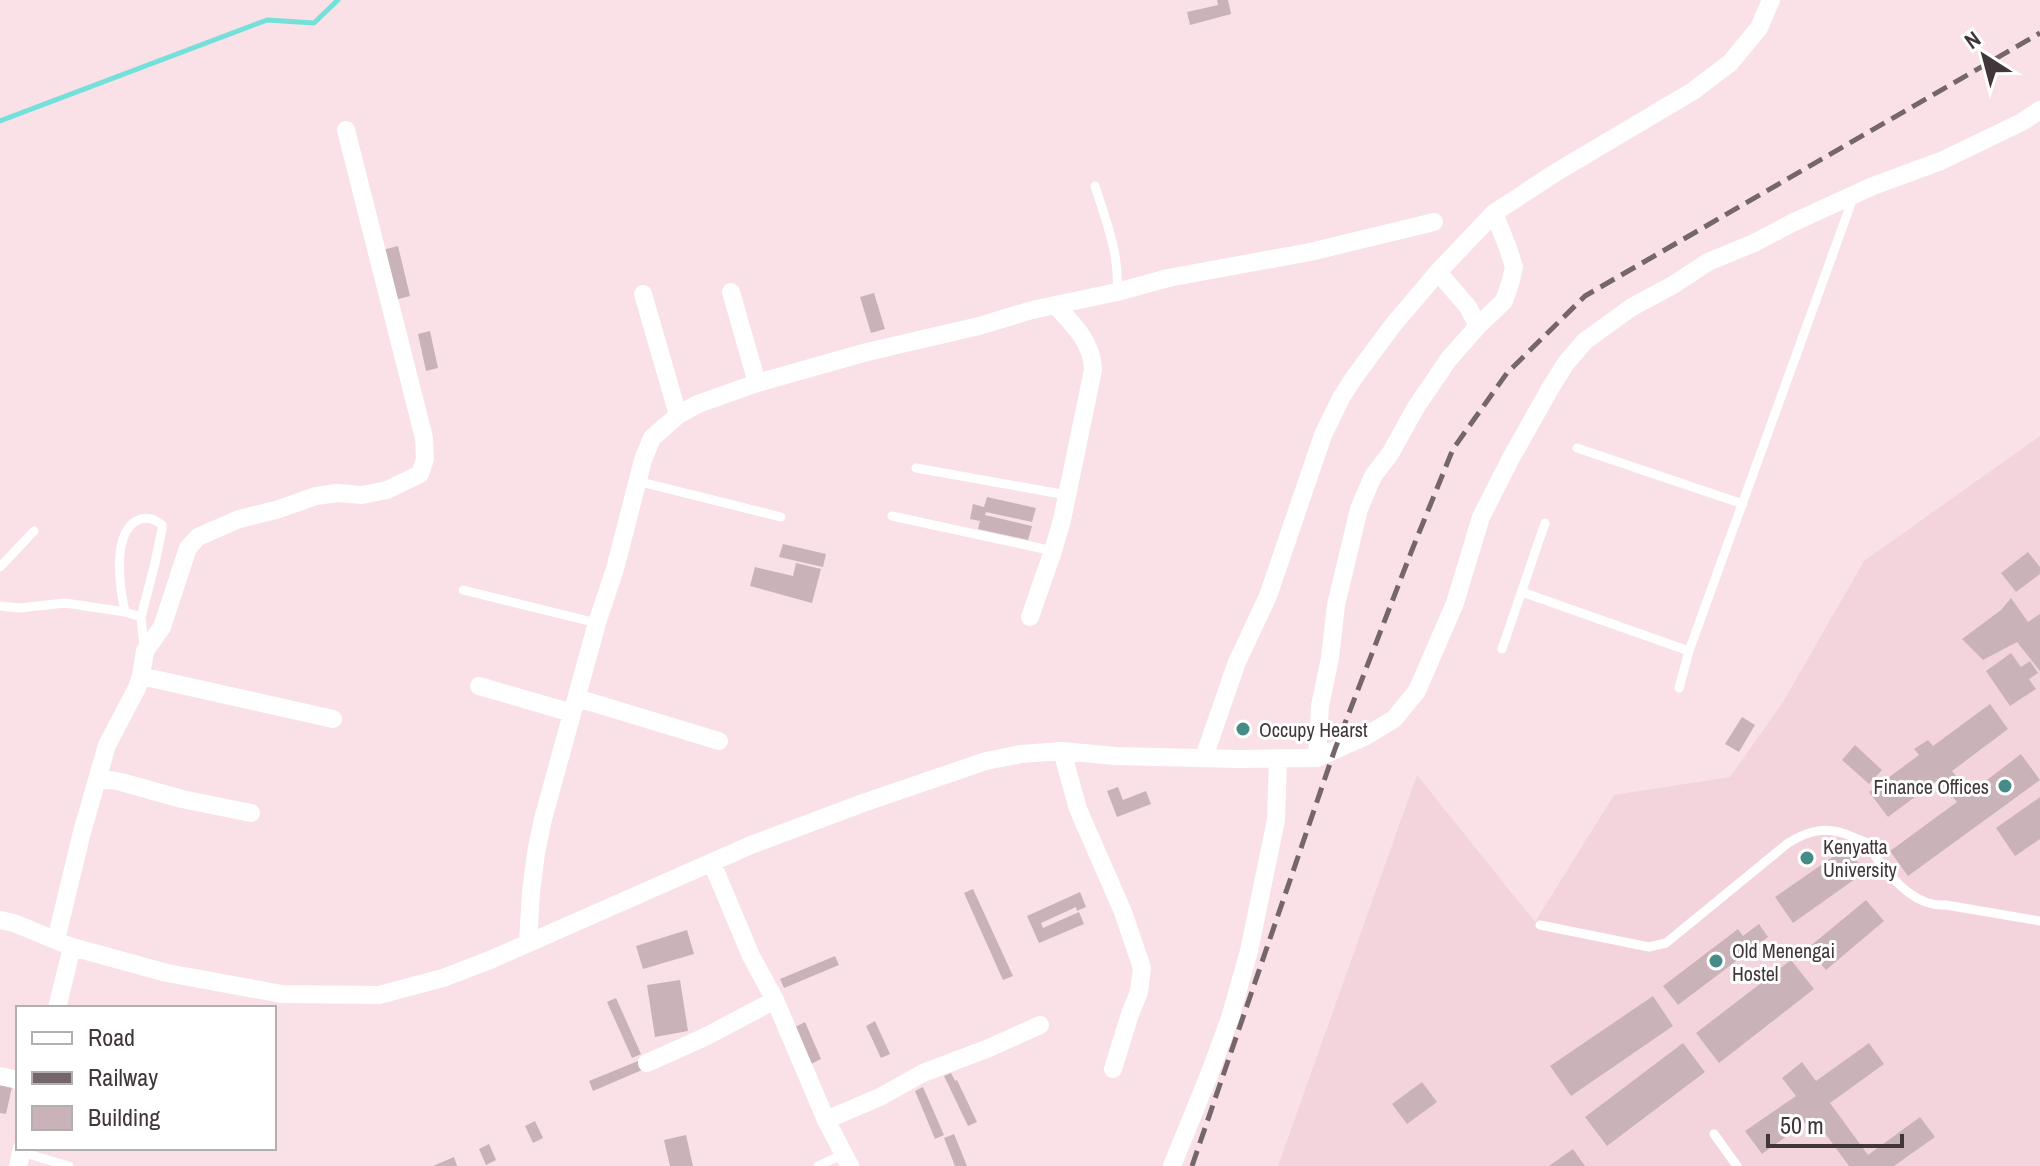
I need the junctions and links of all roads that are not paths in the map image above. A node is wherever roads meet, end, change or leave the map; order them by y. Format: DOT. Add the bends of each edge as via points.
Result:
graph roads {
  1 [pos="1771,0"];
  2 [pos="2040,110"];
  3 [pos="346,130"];
  4 [pos="1095,186"];
  5 [pos="1853,197"];
  6 [pos="1494,213"];
  7 [pos="1434,222"];
  8 [pos="1438,272"];
  9 [pos="731,292"];
  10 [pos="1117,292"];
  11 [pos="643,294"];
  12 [pos="1055,305"];
  13 [pos="1478,326"];
  14 [pos="757,383"];
  15 [pos="678,415"];
  16 [pos="1577,448"];
  17 [pos="916,468"];
  18 [pos="637,481"];
  19 [pos="1067,495"];
  20 [pos="1743,504"];
  21 [pos="892,516"];
  22 [pos="781,517"];
  23 [pos="1545,523"];
  24 [pos="34,531"];
  25 [pos="1053,551"];
  26 [pos="0,567"];
  27 [pos="463,590"];
  28 [pos="1522,592"];
  29 [pos="0,606"];
  30 [pos="125,612"];
  31 [pos="141,617"];
  32 [pos="1030,617"];
  33 [pos="597,623"];
  34 [pos="1502,649"];
  35 [pos="145,651"];
  36 [pos="1689,651"];
  37 [pos="141,676"];
  38 [pos="479,686"];
  39 [pos="1679,688"];
  40 [pos="574,705"];
  41 [pos="333,719"];
  42 [pos="719,741"];
  43 [pos="1062,751"];
  44 [pos="1204,757"];
  45 [pos="1317,758"];
  46 [pos="1278,759"];
  47 [pos="98,778"];
  48 [pos="251,813"];
  49 [pos="712,863"];
  50 [pos="0,920"];
  51 [pos="2040,921"];
  52 [pos="1540,925"];
  53 [pos="528,942"];
  54 [pos="64,944"];
  55 [pos="775,1000"];
  56 [pos="57,1006"];
  57 [pos="1040,1025"];
  58 [pos="647,1063"];
  59 [pos="1113,1069"];
  60 [pos="826,1120"];
  61 [pos="1714,1134"];
  62 [pos="20,1155"];
  63 [pos="847,1160"];
  64 [pos="69,1166"];
  65 [pos="818,1166"];
  66 [pos="1172,1166"];
  67 [pos="1737,1166"];
  1 -- 6 [label="street" via="1759,28 1718,73"];
  2 -- 5 [label="street" via="1941,161"];
  3 -- 35 [label="street" via="424,438 420,474 387,490 316,496 198,537 182,563 162,627"];
  4 -- 10 [label="lane" via="1115,252"];
  5 -- 20 [label="lane"];
  5 -- 45 [label="street" via="1708,262 1585,341 1551,387 1481,517 1455,603 1417,691 1394,719"];
  6 -- 8 [label="street"];
  6 -- 13 [label="street" via="1514,267 1504,301"];
  7 -- 10 [label="street"];
  8 -- 13 [label="street"];
  8 -- 44 [label="street" via="1353,379 1323,435 1268,596 1237,662"];
  9 -- 14 [label="street"];
  10 -- 12 [label="street"];
  11 -- 15 [label="street"];
  12 -- 14 [label="street"];
  12 -- 19 [label="street" via="1093,358"];
  13 -- 45 [label="street" via="1416,407 1359,509 1336,605"];
  14 -- 15 [label="street"];
  15 -- 18 [label="street" via="652,438"];
  16 -- 20 [label="lane"];
  17 -- 19 [label="lane"];
  18 -- 22 [label="lane"];
  18 -- 33 [label="street"];
  19 -- 25 [label="street"];
  20 -- 36 [label="lane"];
  21 -- 25 [label="lane"];
  23 -- 28 [label="lane"];
  24 -- 26 [label="lane"];
  25 -- 32 [label="street"];
  27 -- 33 [label="lane"];
  28 -- 34 [label="lane"];
  28 -- 36 [label="lane"];
  29 -- 30 [label="lane" via="65,603"];
  30 -- 31 [label="lane"];
  30 -- 31 [label="lane" via="119,568 125,535 134,522 154,519 162,529"];
  31 -- 35 [label="lane"];
  33 -- 40 [label="street"];
  35 -- 37 [label="street"];
  36 -- 39 [label="lane"];
  37 -- 41 [label="street"];
  37 -- 47 [label="street" via="107,745"];
  38 -- 40 [label="street"];
  40 -- 42 [label="street"];
  40 -- 53 [label="street" via="536,853"];
  43 -- 44 [label="street"];
  43 -- 49 [label="street" via="986,761"];
  43 -- 59 [label="street" via="1078,809 1142,968"];
  44 -- 46 [label="street"];
  45 -- 46 [label="street"];
  46 -- 66 [label="street" via="1276,820 1249,951 1220,1046"];
  47 -- 48 [label="street"];
  47 -- 54 [label="street" via="82,832"];
  49 -- 53 [label="street"];
  49 -- 55 [label="street"];
  50 -- 54 [label="street"];
  51 -- 52 [label="lane" via="1935,906 1892,879 1864,842 1840,831 1818,830 1788,843 1666,943 1649,947"];
  53 -- 54 [label="street" via="443,978 379,995 256,990 167,973"];
  54 -- 56 [label="street"];
  55 -- 58 [label="street"];
  55 -- 60 [label="street"];
  57 -- 60 [label="street"];
  60 -- 63 [label="street"];
  61 -- 67 [label="lane"];
  62 -- 64 [label="lane"];
  63 -- 65 [label="lane"];
}
